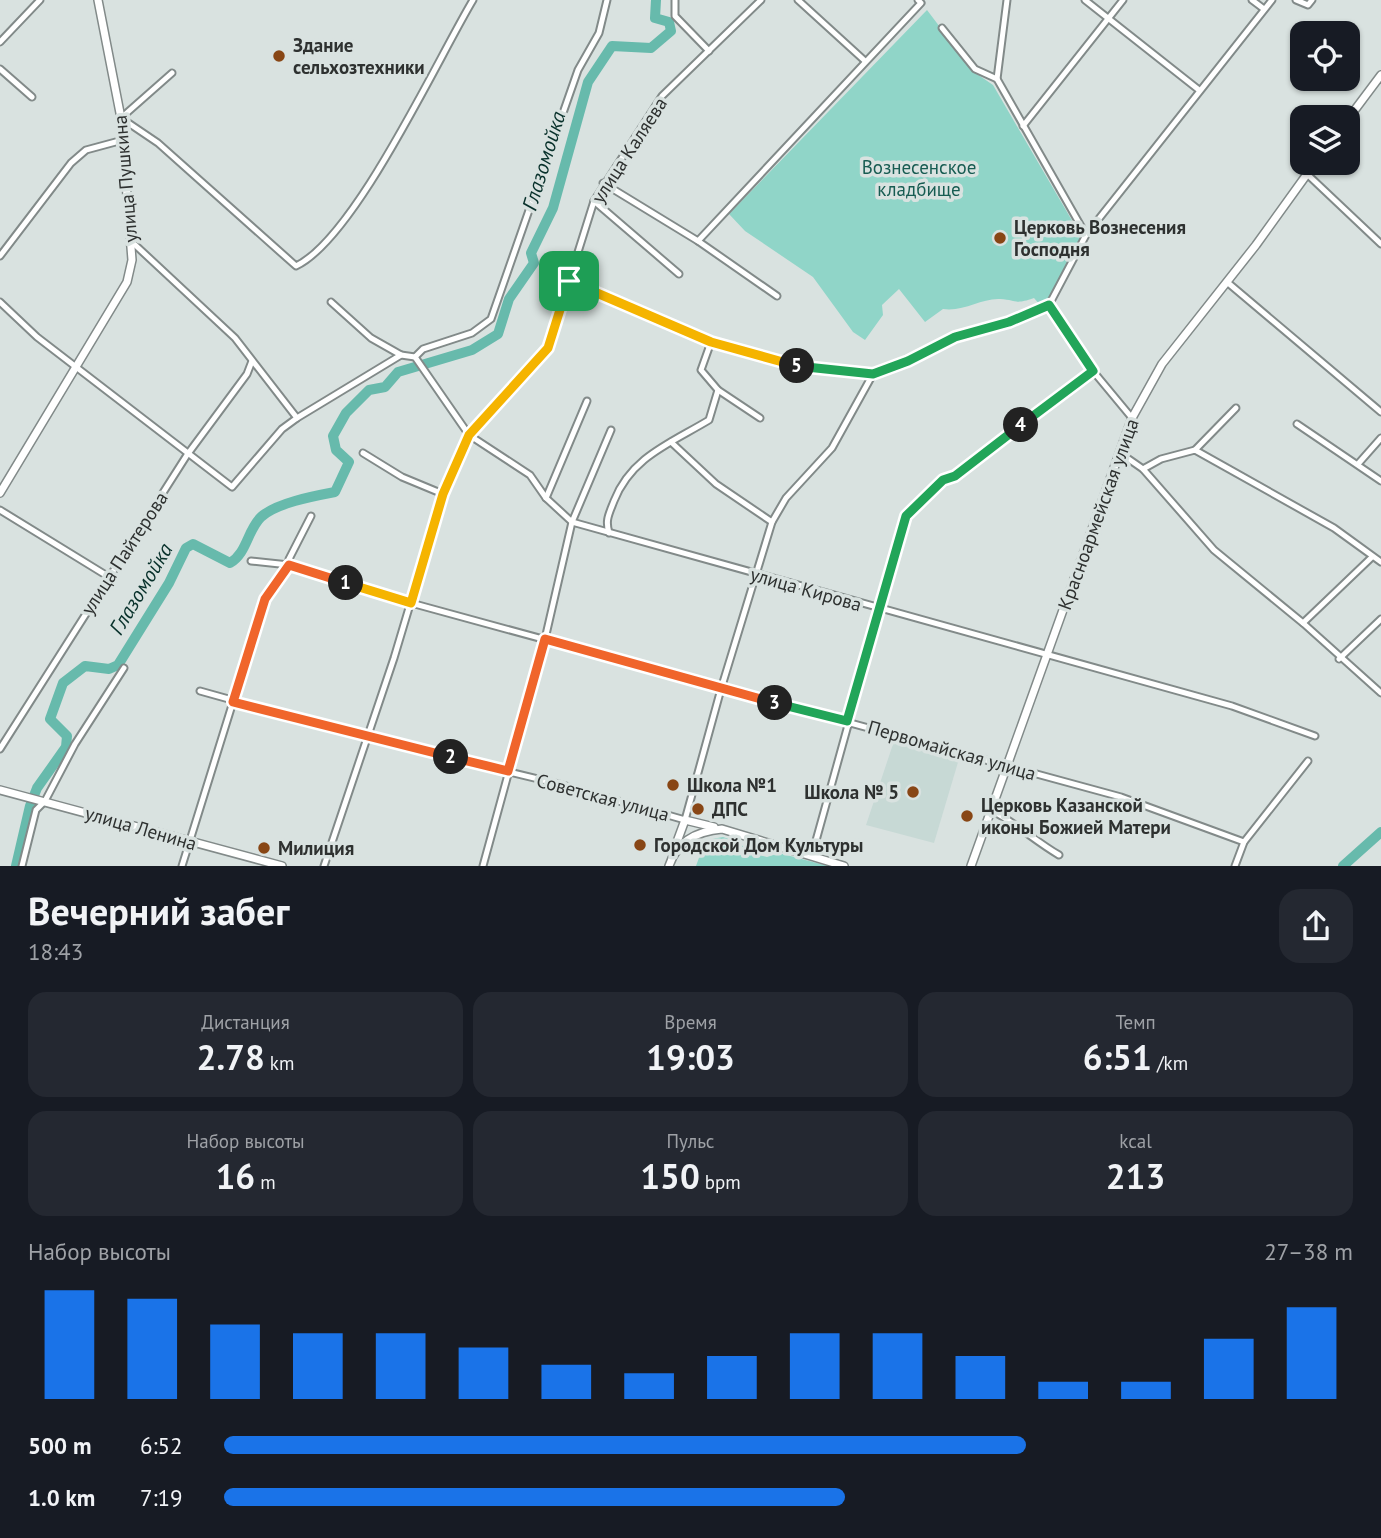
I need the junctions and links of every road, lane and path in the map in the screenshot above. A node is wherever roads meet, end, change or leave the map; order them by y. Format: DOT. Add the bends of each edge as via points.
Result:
graph roads {
  1 [pos="40,0"];
  2 [pos="98,0"];
  3 [pos="473,0"];
  4 [pos="607,0"];
  5 [pos="675,0"];
  6 [pos="761,0"];
  7 [pos="798,0"];
  8 [pos="918,0"];
  9 [pos="1007,0"];
  10 [pos="1085,0"];
  11 [pos="1123,0"];
  12 [pos="1252,0"];
  13 [pos="1272,0"];
  14 [pos="1296,0"];
  15 [pos="1312,0"];
  16 [pos="1264,9"];
  17 [pos="1108,19"];
  18 [pos="942,27"];
  19 [pos="0,42"];
  20 [pos="709,51"];
  21 [pos="865,61"];
  22 [pos="0,69"];
  23 [pos="172,74"];
  24 [pos="1381,75"];
  25 [pos="997,79"];
  26 [pos="1199,90"];
  27 [pos="32,97"];
  28 [pos="1358,105"];
  29 [pos="121,118"];
  30 [pos="1023,125"];
  31 [pos="123,140"];
  32 [pos="1306,175"];
  33 [pos="1308,175"];
  34 [pos="603,183"];
  35 [pos="594,201"];
  36 [pos="1086,235"];
  37 [pos="698,241"];
  38 [pos="132,242"];
  39 [pos="1381,244"];
  40 [pos="0,256"];
  41 [pos="679,275"];
  42 [pos="569,281"];
  43 [pos="1227,282"];
  44 [pos="777,296"];
  45 [pos="0,302"];
  46 [pos="331,302"];
  47 [pos="1049,305"];
  48 [pos="711,342"];
  49 [pos="401,355"];
  50 [pos="415,357"];
  51 [pos="252,361"];
  52 [pos="76,368"];
  53 [pos="1093,371"];
  54 [pos="873,374"];
  55 [pos="718,390"];
  56 [pos="587,401"];
  57 [pos="1236,408"];
  58 [pos="1381,412"];
  59 [pos="297,418"];
  60 [pos="760,418"];
  61 [pos="1132,418"];
  62 [pos="1297,424"];
  63 [pos="611,430"];
  64 [pos="469,435"];
  65 [pos="1381,438"];
  66 [pos="671,442"];
  67 [pos="1195,450"];
  68 [pos="363,453"];
  69 [pos="1120,453"];
  70 [pos="187,455"];
  71 [pos="1358,464"];
  72 [pos="1143,469"];
  73 [pos="1381,481"];
  74 [pos="0,493"];
  75 [pos="443,494"];
  76 [pos="546,498"];
  77 [pos="0,510"];
  78 [pos="311,516"];
  79 [pos="572,522"];
  80 [pos="772,522"];
  81 [pos="609,533"];
  82 [pos="1372,557"];
  83 [pos="251,561"];
  84 [pos="1381,562"];
  85 [pos="289,565"];
  86 [pos="755,575"];
  87 [pos="109,577"];
  88 [pos="411,603"];
  89 [pos="879,609"];
  90 [pos="1381,618"];
  91 [pos="1303,623"];
  92 [pos="545,639"];
  93 [pos="1046,656"];
  94 [pos="1339,659"];
  95 [pos="124,668"];
  96 [pos="721,689"];
  97 [pos="200,691"];
  98 [pos="1381,694"];
  99 [pos="233,702"];
  100 [pos="847,721"];
  101 [pos="1315,736"];
  102 [pos="368,738"];
  103 [pos="0,749"];
  104 [pos="1308,761"];
  105 [pos="1008,765"];
  106 [pos="508,771"];
  107 [pos="0,790"];
  108 [pos="45,801"];
  109 [pos="992,810"];
  110 [pos="685,820"];
  111 [pos="722,829"];
  112 [pos="189,842"];
  113 [pos="1244,842"];
  114 [pos="812,855"];
  115 [pos="1059,855"];
  116 [pos="670,863"];
  117 [pos="22,866"];
  118 [pos="182,866"];
  119 [pos="282,866"];
  120 [pos="324,866"];
  121 [pos="483,866"];
  122 [pos="845,866"];
  123 [pos="971,866"];
  124 [pos="1235,866"];
  1 -- 19 [label="street"];
  2 -- 29 [label="main road, улица Пушкина"];
  3 -- 29 [label="street" via="389,150 337,230 312,258 296,266 158,143"];
  4 -- 50 [label="street" via="599,33 578,70 491,319 472,333 423,349"];
  5 -- 20 [label="street" via="674,16"];
  6 -- 20 [label="street, улица Каляева"];
  7 -- 21 [label="street"];
  8 -- 21 [label="street" via="921,3"];
  9 -- 25 [label="street"];
  10 -- 17 [label="street"];
  11 -- 17 [label="street"];
  12 -- 16 [label="street"];
  13 -- 16 [label="street"];
  14 -- 15 [label="street" via="1308,5"];
  16 -- 26 [label="street"];
  17 -- 26 [label="street"];
  17 -- 30 [label="street"];
  18 -- 25 [label="street" via="975,69"];
  20 -- 34 [label="street, улица Каляева" via="662,96"];
  21 -- 37 [label="street"];
  22 -- 27 [label="street"];
  23 -- 29 [label="street"];
  24 -- 28 [label="main road"];
  25 -- 30 [label="street"];
  26 -- 36 [label="street"];
  29 -- 31 [label="main road, улица Пушкина"];
  30 -- 36 [label="street"];
  31 -- 38 [label="main road, улица Пушкина"];
  31 -- 40 [label="street" via="86,150 71,163"];
  32 -- 43 [label="main road, Красноармейская улица"];
  33 -- 39 [label="street"];
  34 -- 35 [label="street, улица Каляева"];
  34 -- 37 [label="street"];
  35 -- 41 [label="street"];
  35 -- 42 [label="street, улица Каляева"];
  36 -- 47 [label="street"];
  37 -- 44 [label="street"];
  38 -- 51 [label="street" via="235,338"];
  38 -- 52 [label="main road, улица Пушкина" via="127,282"];
  42 -- 48 [label="street"];
  42 -- 64 [label="street, улица Каляева" via="548,348"];
  43 -- 58 [label="street"];
  43 -- 61 [label="main road, Красноармейская улица" via="1162,364"];
  45 -- 52 [label="street"];
  46 -- 49 [label="street" via="371,338"];
  47 -- 53 [label="street"];
  47 -- 54 [label="street" via="955,337"];
  48 -- 54 [label="street" via="783,364"];
  48 -- 55 [label="street" via="701,370"];
  49 -- 50 [label="street"];
  49 -- 59 [label="street"];
  50 -- 64 [label="street, улица Кирова"];
  51 -- 59 [label="street"];
  51 -- 70 [label="street, улица Пайтерова"];
  52 -- 70 [label="street"];
  52 -- 74 [label="main road, улица Пушкина"];
  53 -- 61 [label="street"];
  53 -- 89 [label="street" via="955,476 943,480 906,516"];
  54 -- 80 [label="street" via="832,448 786,498"];
  55 -- 60 [label="street"];
  55 -- 66 [label="street" via="709,420"];
  56 -- 76 [label="street"];
  57 -- 67 [label="street"];
  59 -- 70 [label="street" via="232,487"];
  61 -- 69 [label="main road, Красноармейская улица"];
  62 -- 71 [label="street"];
  63 -- 79 [label="street"];
  64 -- 75 [label="street, улица Каляева"];
  64 -- 76 [label="street, улица Кирова" via="530,475"];
  65 -- 71 [label="street"];
  66 -- 80 [label="street" via="716,484"];
  66 -- 81 [label="street" via="636,464 620,486 606,522"];
  67 -- 72 [label="street"];
  67 -- 82 [label="street" via="1334,528"];
  68 -- 75 [label="street" via="402,477"];
  69 -- 72 [label="street"];
  69 -- 93 [label="main road, Красноармейская улица"];
  70 -- 87 [label="street, улица Пайтерова"];
  71 -- 73 [label="street"];
  72 -- 91 [label="street" via="1214,550"];
  75 -- 88 [label="street, улица Каляева"];
  76 -- 79 [label="street, улица Кирова"];
  77 -- 87 [label="street"];
  78 -- 85 [label="street"];
  79 -- 81 [label="street, улица Кирова"];
  79 -- 92 [label="street"];
  80 -- 86 [label="street"];
  81 -- 86 [label="street, улица Кирова"];
  82 -- 84 [label="street"];
  82 -- 91 [label="street"];
  83 -- 85 [label="street, Первомайская улица"];
  85 -- 88 [label="street, Первомайская улица"];
  85 -- 99 [label="street" via="265,599"];
  86 -- 89 [label="street, улица Кирова"];
  86 -- 96 [label="street"];
  87 -- 103 [label="street, улица Пайтерова"];
  88 -- 92 [label="street, Первомайская улица"];
  88 -- 102 [label="street, улица Каляева"];
  89 -- 93 [label="street, улица Кирова"];
  89 -- 100 [label="street"];
  90 -- 94 [label="street"];
  91 -- 94 [label="street"];
  92 -- 96 [label="street, Первомайская улица"];
  92 -- 106 [label="street"];
  93 -- 101 [label="street, улица Кирова" via="1232,706"];
  93 -- 105 [label="main road, Красноармейская улица"];
  94 -- 98 [label="street"];
  95 -- 108 [label="street"];
  96 -- 100 [label="street, Первомайская улица"];
  96 -- 110 [label="street"];
  97 -- 99 [label="street, Советская улица"];
  99 -- 102 [label="street, Советская улица"];
  99 -- 112 [label="street"];
  100 -- 105 [label="street, Первомайская улица"];
  100 -- 114 [label="street"];
  102 -- 106 [label="street, Советская улица"];
  102 -- 120 [label="street, улица Каляева"];
  104 -- 113 [label="street"];
  105 -- 109 [label="main road, Красноармейская улица"];
  105 -- 113 [label="street, Первомайская улица" via="1163,810"];
  106 -- 110 [label="street, Советская улица"];
  106 -- 121 [label="street"];
  107 -- 108 [label="main road, улица Ленина"];
  108 -- 112 [label="main road, улица Ленина"];
  108 -- 117 [label="street" via="36,810"];
  109 -- 115 [label="street"];
  109 -- 123 [label="main road, Красноармейская улица"];
  110 -- 111 [label="main road, Советская улица"];
  110 -- 116 [label="main road"];
  111 -- 114 [label="main road, Советская улица"];
  111 -- 116 [label="main road, Советская улица" via="702,831 684,843"];
  112 -- 118 [label="street"];
  112 -- 119 [label="main road, улица Ленина"];
  113 -- 124 [label="street"];
  114 -- 122 [label="main road, Советская улица"];
}
